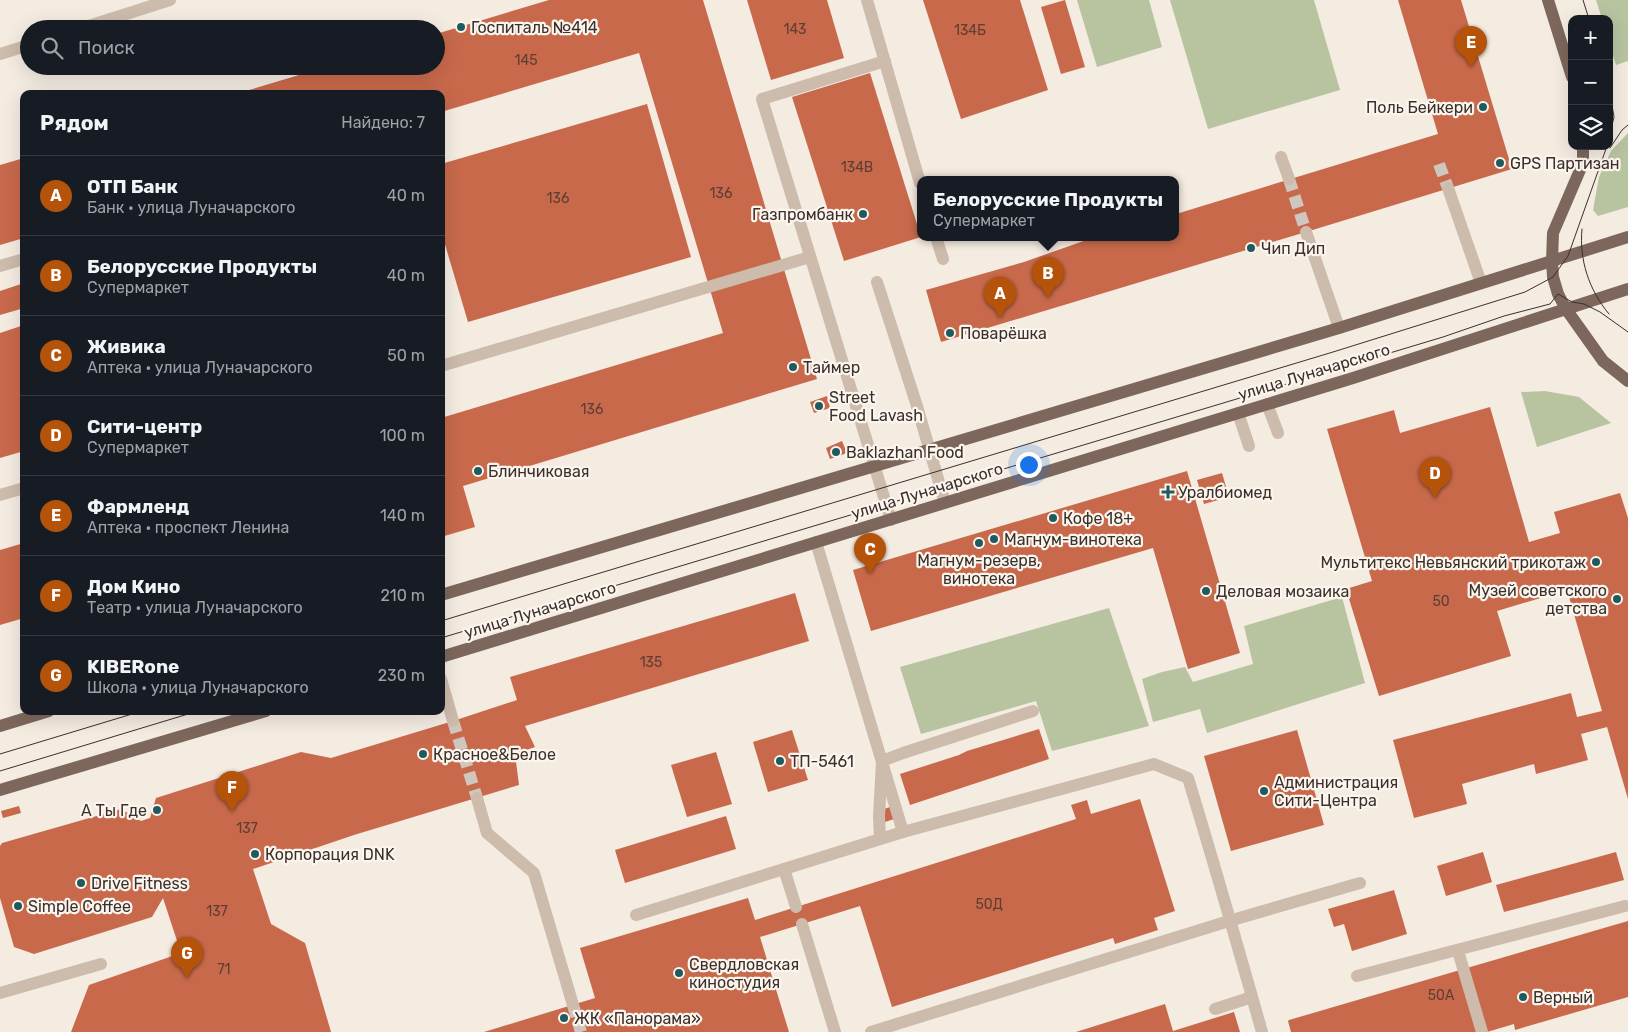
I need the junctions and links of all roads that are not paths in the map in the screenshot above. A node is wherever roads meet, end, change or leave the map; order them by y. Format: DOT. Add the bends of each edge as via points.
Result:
graph roads {
  1 [pos="170,0"];
  2 [pos="867,0"];
  3 [pos="1548,0"];
  4 [pos="107,20"];
  5 [pos="20,48"];
  6 [pos="0,54"];
  7 [pos="885,61"];
  8 [pos="1568,64"];
  9 [pos="1584,150"];
  10 [pos="1281,157"];
  11 [pos="918,176"];
  12 [pos="1289,179"];
  13 [pos="1448,188"];
  14 [pos="1306,232"];
  15 [pos="1628,237"];
  16 [pos="937,241"];
  17 [pos="810,256"];
  18 [pos="943,259"];
  19 [pos="20,260"];
  20 [pos="1552,261"];
  21 [pos="0,266"];
  22 [pos="877,282"];
  23 [pos="1481,283"];
  24 [pos="1628,290"];
  25 [pos="1566,309"];
  26 [pos="1339,328"];
  27 [pos="445,365"];
  28 [pos="1628,381"];
  29 [pos="1267,404"];
  30 [pos="1238,413"];
  31 [pos="1278,433"];
  32 [pos="1249,446"];
  33 [pos="930,449"];
  34 [pos="874,466"];
  35 [pos="20,489"];
  36 [pos="0,495"];
  37 [pos="946,503"];
  38 [pos="891,520"];
  39 [pos="816,542"];
  40 [pos="445,594"];
  41 [pos="445,657"];
  42 [pos="445,693"];
  43 [pos="1033,711"];
  44 [pos="36,715"];
  45 [pos="253,715"];
  46 [pos="453,721"];
  47 [pos="0,726"];
  48 [pos="882,761"];
  49 [pos="0,790"];
  50 [pos="477,798"];
  51 [pos="903,832"];
  52 [pos="880,839"];
  53 [pos="784,869"];
  54 [pos="1360,883"];
  55 [pos="1626,906"];
  56 [pos="796,907"];
  57 [pos="636,915"];
  58 [pos="1229,921"];
  59 [pos="802,924"];
  60 [pos="1458,951"];
  61 [pos="101,964"];
  62 [pos="1357,976"];
  63 [pos="0,993"];
  64 [pos="1252,997"];
  65 [pos="573,1005"];
  66 [pos="1215,1009"];
  67 [pos="835,1032"];
  68 [pos="871,1032"];
  69 [pos="1262,1032"];
  70 [pos="1482,1032"];
  1 -- 4 [label="street"];
  2 -- 7 [label="street"];
  3 -- 8 [label="main road"];
  5 -- 6 [label="street"];
  7 -- 11 [label="street"];
  7 -- 17 [label="street" via="762,100"];
  9 -- 20 [label="main road" via="1583,162 1553,233"];
  10 -- 12 [label="street"];
  13 -- 23 [label="street"];
  14 -- 26 [label="street"];
  15 -- 20 [label="main road"];
  16 -- 18 [label="street"];
  17 -- 27 [label="street"];
  17 -- 34 [label="street"];
  19 -- 21 [label="street"];
  20 -- 23 [label="main road"];
  20 -- 25 [label="main road" via="1558,294"];
  22 -- 33 [label="street"];
  23 -- 26 [label="main road"];
  24 -- 25 [label="main road, улица Луначарского"];
  25 -- 28 [label="main road" via="1603,362"];
  25 -- 29 [label="main road, улица Луначарского"];
  26 -- 33 [label="main road"];
  29 -- 30 [label="main road, улица Луначарского"];
  29 -- 31 [label="street"];
  30 -- 32 [label="street"];
  30 -- 37 [label="main road, улица Луначарского"];
  33 -- 34 [label="main road"];
  33 -- 37 [label="street"];
  34 -- 38 [label="street"];
  34 -- 40 [label="main road"];
  35 -- 36 [label="street"];
  37 -- 38 [label="main road, улица Луначарского"];
  38 -- 39 [label="main road, улица Луначарского"];
  39 -- 41 [label="main road, улица Луначарского"];
  39 -- 48 [label="street"];
  42 -- 46 [label="street"];
  43 -- 48 [label="street"];
  44 -- 47 [label="main road"];
  45 -- 49 [label="main road"];
  48 -- 51 [label="street"];
  48 -- 52 [label="street"];
  50 -- 65 [label="street" via="487,833 534,873"];
  51 -- 52 [label="street"];
  51 -- 58 [label="street" via="1154,764 1188,778"];
  52 -- 53 [label="street"];
  53 -- 56 [label="street"];
  53 -- 57 [label="street"];
  54 -- 58 [label="street"];
  55 -- 60 [label="street"];
  58 -- 64 [label="street"];
  58 -- 68 [label="street"];
  59 -- 67 [label="street"];
  60 -- 62 [label="street"];
  60 -- 70 [label="street"];
  61 -- 63 [label="street"];
  64 -- 66 [label="street"];
  64 -- 69 [label="street"];
}
